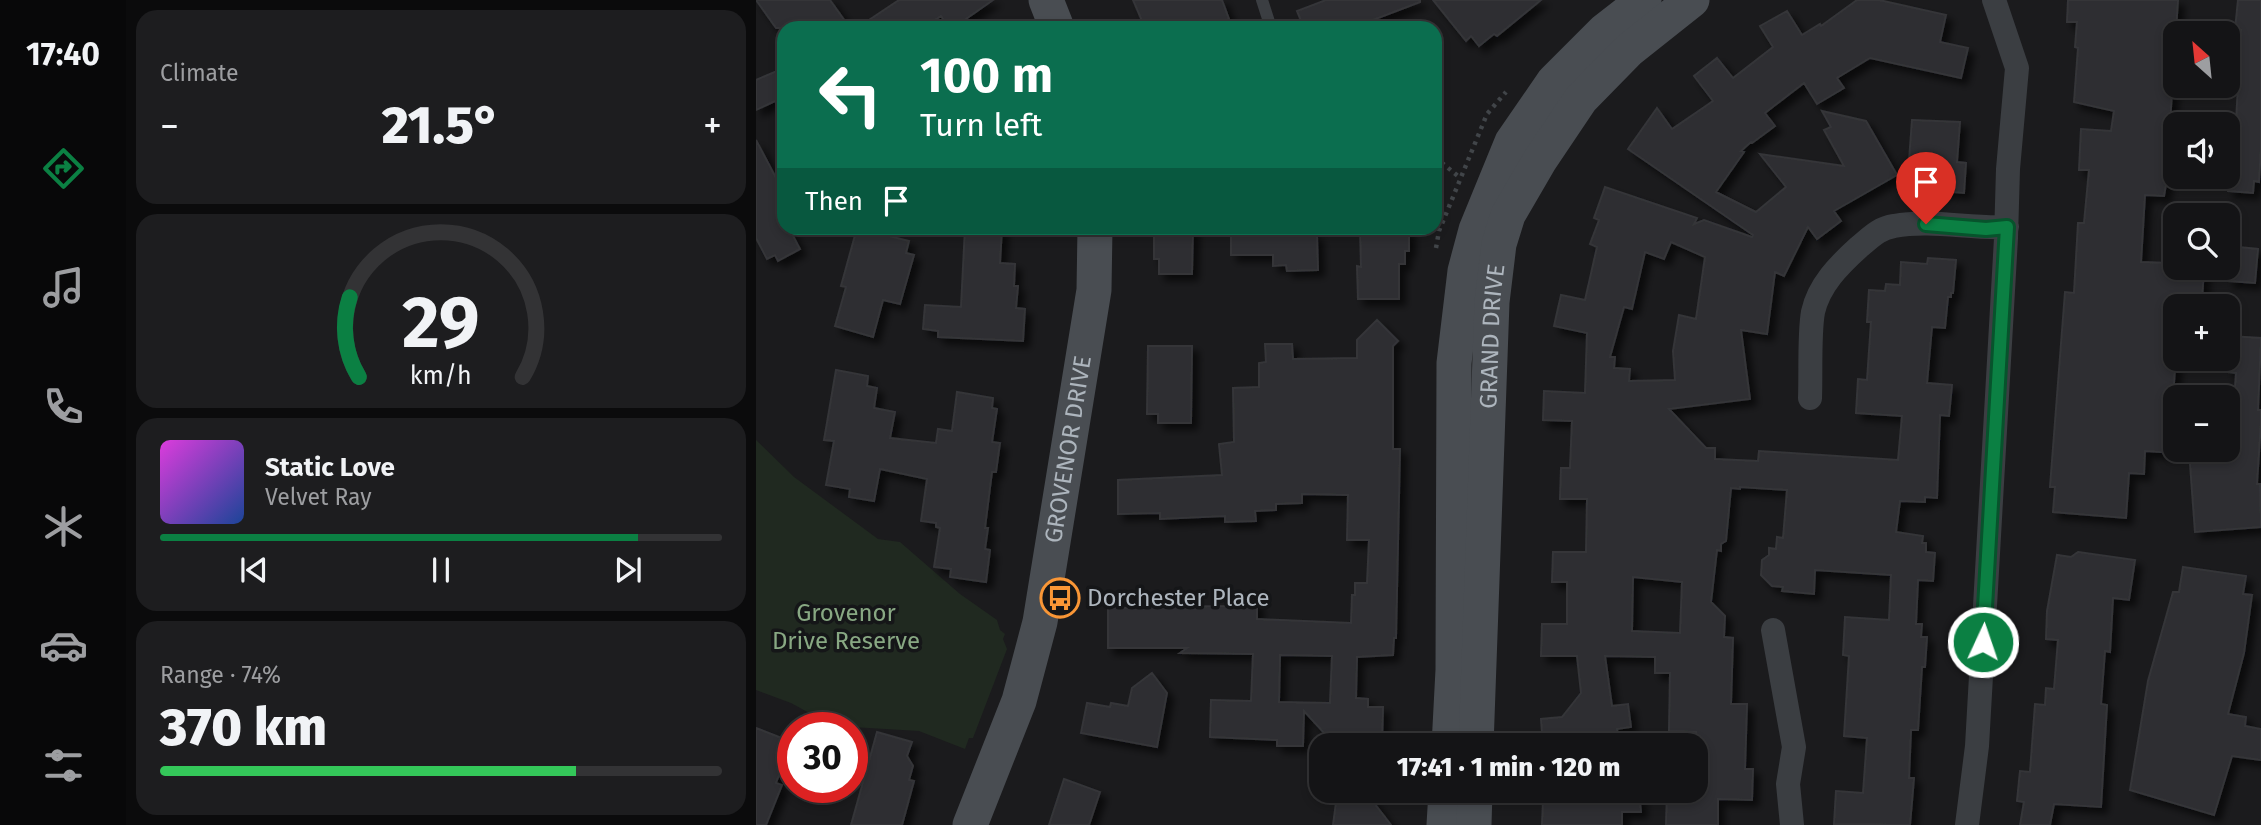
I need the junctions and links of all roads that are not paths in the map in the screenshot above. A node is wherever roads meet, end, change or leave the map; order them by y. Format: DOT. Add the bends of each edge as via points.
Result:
graph roads {
  1 [pos="1046,0"];
  2 [pos="1262,0"];
  3 [pos="1644,0"];
  4 [pos="1692,0"];
  5 [pos="1994,0"];
  6 [pos="1054,21"];
  7 [pos="1269,21"];
  8 [pos="1497,210"];
  9 [pos="2007,227"];
  10 [pos="1095,235"];
  11 [pos="1810,398"];
  12 [pos="1773,630"];
  13 [pos="1466,669"];
  14 [pos="1452,733"];
  15 [pos="1474,733"];
  16 [pos="1445,803"];
  17 [pos="1475,803"];
  18 [pos="970,825"];
  19 [pos="1444,825"];
  20 [pos="1474,825"];
  21 [pos="1793,825"];
  22 [pos="1967,825"];
  1 -- 6 [label="main road"];
  2 -- 7 [label="lane"];
  3 -- 8 [label="main road, GRAND DRIVE" via="1554,81 1512,142"];
  4 -- 8 [label="main road, GRAND DRIVE" via="1629,50 1581,99 1540,160"];
  5 -- 9 [label="street" via="2017,68"];
  8 -- 13 [label="main road, GRAND DRIVE" via="1465,271 1454,363"];
  9 -- 11 [label="street" via="1895,226 1880,230 1864,243 1827,280 1813,311"];
  9 -- 22 [label="street" via="1977,746"];
  10 -- 18 [label="main road, GROVENOR DRIVE" via="1094,290 1040,622 1019,701"];
  12 -- 21 [label="street" via="1794,747 1788,784"];
  13 -- 14 [label="main road, GRAND DRIVE"];
  13 -- 15 [label="main road, GRAND DRIVE"];
  16 -- 19 [label="main road"];
  17 -- 20 [label="main road"];
}
